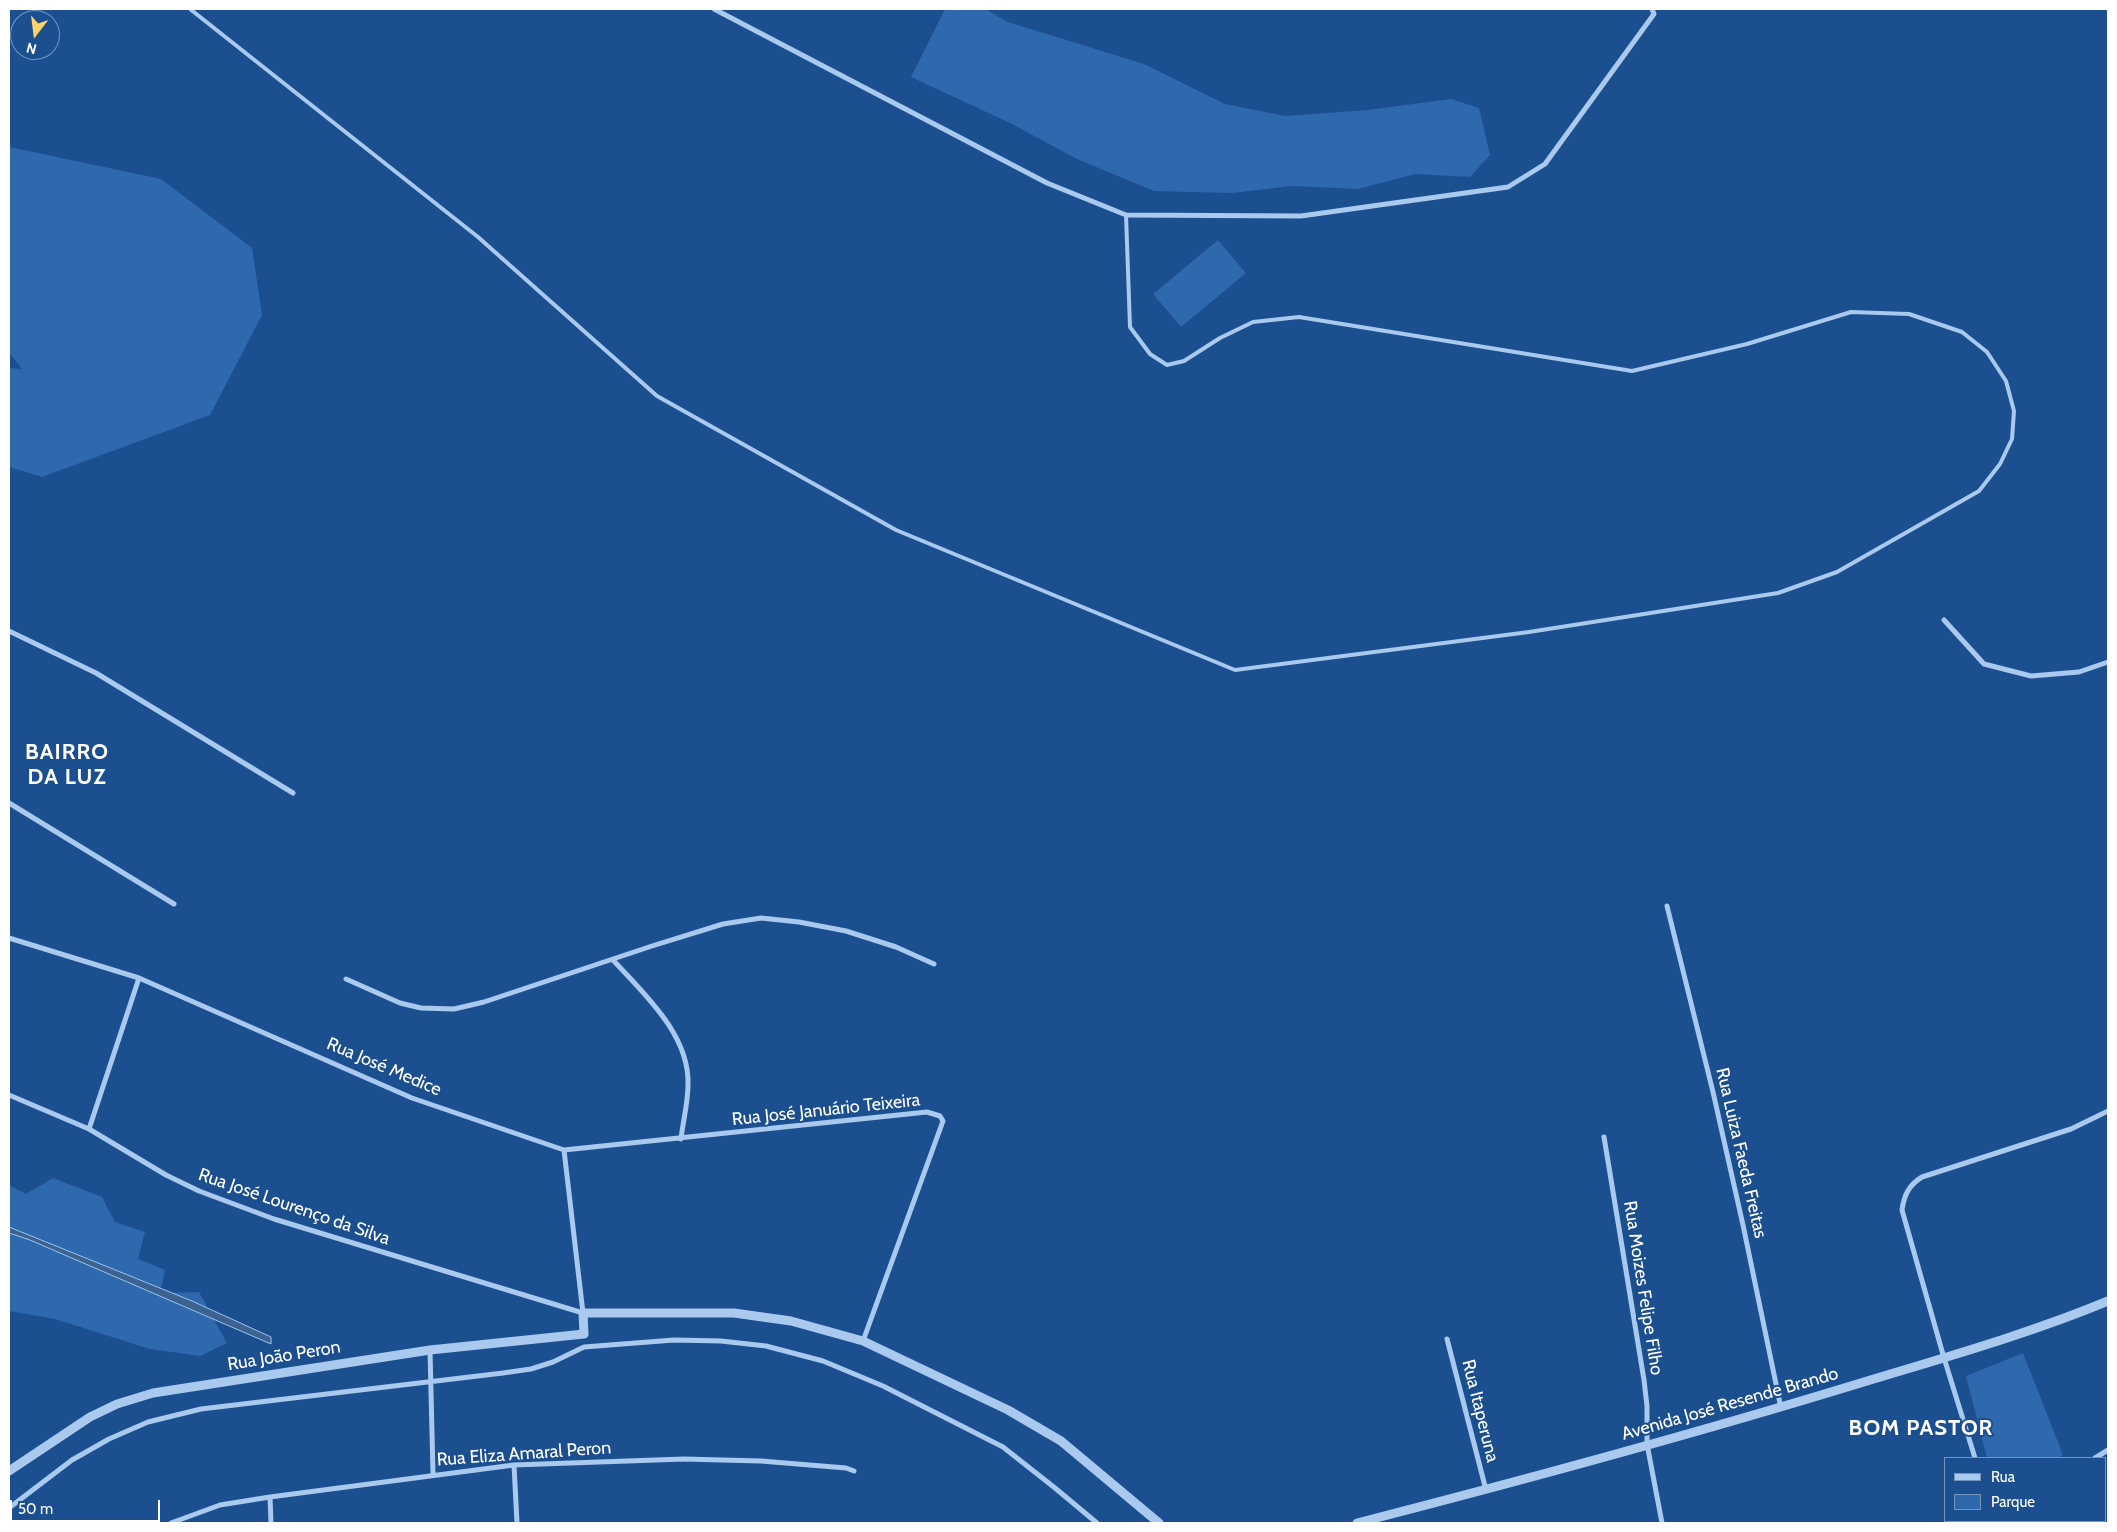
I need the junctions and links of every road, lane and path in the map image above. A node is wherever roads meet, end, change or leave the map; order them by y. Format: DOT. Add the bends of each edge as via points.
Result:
graph roads {
  1 [pos="190,9"];
  2 [pos="714,9"];
  3 [pos="1652,9"];
  4 [pos="1126,215"];
  5 [pos="1944,620"];
  6 [pos="9,631"];
  7 [pos="2108,662"];
  8 [pos="293,793"];
  9 [pos="9,803"];
  10 [pos="174,904"];
  11 [pos="1667,906"];
  12 [pos="9,938"];
  13 [pos="613,960"];
  14 [pos="934,964"];
  15 [pos="139,978"];
  16 [pos="346,979"];
  17 [pos="9,1095"];
  18 [pos="2108,1111"];
  19 [pos="89,1129"];
  20 [pos="1604,1137"];
  21 [pos="681,1139"];
  22 [pos="564,1150"];
  23 [pos="2108,1302"];
  24 [pos="583,1313"];
  25 [pos="584,1334"];
  26 [pos="1447,1339"];
  27 [pos="863,1341"];
  28 [pos="584,1346"];
  29 [pos="430,1350"];
  30 [pos="1944,1358"];
  31 [pos="431,1381"];
  32 [pos="1780,1408"];
  33 [pos="1647,1444"];
  34 [pos="2108,1450"];
  35 [pos="1975,1457"];
  36 [pos="2097,1457"];
  37 [pos="514,1465"];
  38 [pos="9,1471"];
  39 [pos="854,1472"];
  40 [pos="433,1474"];
  41 [pos="1486,1490"];
  42 [pos="270,1497"];
  43 [pos="9,1508"];
  44 [pos="171,1523"];
  45 [pos="271,1523"];
  46 [pos="517,1523"];
  47 [pos="1097,1523"];
  48 [pos="1159,1523"];
  49 [pos="1357,1523"];
  50 [pos="1662,1523"];
  1 -- 4 [label="lane" via="478,237 657,396 896,530 1235,670 1528,632 1778,593 1837,572 1979,491 2000,464 2012,439 2014,411 2006,381 1987,352 1962,332 1909,314 1851,312 1747,344 1632,371 1299,317 1252,322 1184,361 1167,365 1150,354 1130,327"];
  2 -- 4 [label="street" via="1047,183"];
  3 -- 4 [label="street" via="1654,14 1545,164 1508,188 1301,216"];
  5 -- 7 [label="street" via="1984,664 2031,676 2079,672"];
  6 -- 8 [label="street" via="96,673"];
  9 -- 10 [label="street"];
  11 -- 32 [label="street, Rua Luiza Faeda Freitas" via="1714,1092"];
  12 -- 15 [label="street, Rua José Medice"];
  13 -- 14 [label="street" via="723,924 761,918 846,931 896,946"];
  13 -- 16 [label="street" via="454,1009 421,1008 400,1003"];
  13 -- 21 [label="street" via="670,1024 686,1066 688,1085"];
  15 -- 19 [label="street"];
  15 -- 22 [label="street, Rua José Medice" via="412,1098"];
  17 -- 19 [label="street, Rua José Lourenço da Silva"];
  18 -- 30 [label="street" via="2071,1130 1922,1177 1905,1194 1902,1210"];
  19 -- 24 [label="street, Rua José Lourenço da Silva" via="166,1175 274,1219"];
  20 -- 33 [label="street, Rua Moizes Felipe Filho" via="1644,1380"];
  21 -- 22 [label="street, Rua José Januário Teixeira"];
  21 -- 27 [label="street, Rua José Januário Teixeira" via="927,1112 940,1116 943,1121"];
  22 -- 24 [label="street"];
  23 -- 30 [label="street, Avenida José Resende Brando"];
  24 -- 25 [label="street"];
  24 -- 27 [label="street" via="734,1313 791,1321"];
  25 -- 28 [label="street"];
  25 -- 29 [label="street, Rua João Peron"];
  26 -- 41 [label="street, Rua Itaperuna"];
  27 -- 48 [label="street" via="1008,1410 1061,1440"];
  28 -- 31 [label="street" via="552,1362 531,1368"];
  28 -- 47 [label="street" via="721,1340 766,1346 822,1361 883,1386 1003,1447"];
  29 -- 31 [label="street"];
  29 -- 38 [label="street, Rua João Peron" via="153,1393 117,1404 90,1417"];
  30 -- 32 [label="street, Avenida José Resende Brando"];
  30 -- 35 [label="street"];
  31 -- 40 [label="street"];
  31 -- 43 [label="street" via="201,1409 148,1422 72,1460"];
  32 -- 33 [label="street, Avenida José Resende Brando"];
  33 -- 41 [label="street, Avenida José Resende Brando"];
  33 -- 50 [label="street, Rua Moizes Felipe Filho"];
  34 -- 36 [label="street"];
  37 -- 39 [label="street, Rua Eliza Amaral Peron" via="684,1458 846,1468"];
  37 -- 40 [label="street, Rua Eliza Amaral Peron"];
  37 -- 46 [label="street"];
  40 -- 42 [label="street, Rua Eliza Amaral Peron"];
  41 -- 49 [label="street, Avenida José Resende Brando"];
  42 -- 44 [label="street, Rua Eliza Amaral Peron" via="220,1506"];
  42 -- 45 [label="street"];
}
